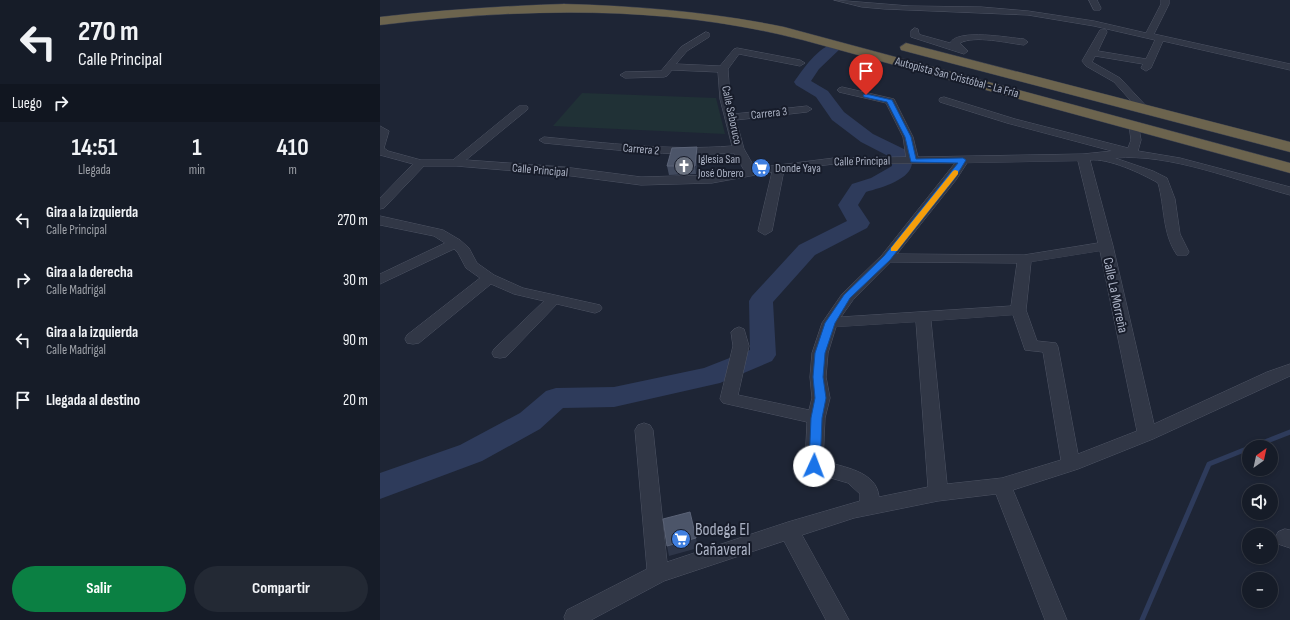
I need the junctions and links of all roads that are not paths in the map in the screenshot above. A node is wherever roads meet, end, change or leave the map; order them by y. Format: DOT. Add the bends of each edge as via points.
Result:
graph roads {
  1 [pos="491,0"];
  2 [pos="651,0"];
  3 [pos="838,0"];
  4 [pos="1093,0"];
  5 [pos="1165,0"];
  6 [pos="1097,8"];
  7 [pos="380,12"];
  8 [pos="785,18"];
  9 [pos="380,21"];
  10 [pos="914,31"];
  11 [pos="1103,32"];
  12 [pos="706,35"];
  13 [pos="1149,35"];
  14 [pos="1160,38"];
  15 [pos="1024,42"];
  16 [pos="892,44"];
  17 [pos="1093,53"];
  18 [pos="962,56"];
  19 [pos="800,63"];
  20 [pos="672,67"];
  21 [pos="1290,67"];
  22 [pos="723,69"];
  23 [pos="625,75"];
  24 [pos="842,90"];
  25 [pos="1130,96"];
  26 [pos="1104,99"];
  27 [pos="944,100"];
  28 [pos="523,108"];
  29 [pos="807,109"];
  30 [pos="1144,109"];
  31 [pos="731,117"];
  32 [pos="1134,125"];
  33 [pos="380,129"];
  34 [pos="544,140"];
  35 [pos="380,146"];
  36 [pos="1290,147"];
  37 [pos="738,149"];
  38 [pos="380,150"];
  39 [pos="1132,153"];
  40 [pos="1101,156"];
  41 [pos="1083,157"];
  42 [pos="963,160"];
  43 [pos="913,161"];
  44 [pos="421,163"];
  45 [pos="456,163"];
  46 [pos="779,167"];
  47 [pos="1290,168"];
  48 [pos="752,172"];
  49 [pos="1290,191"];
  50 [pos="380,205"];
  51 [pos="380,220"];
  52 [pos="765,231"];
  53 [pos="455,243"];
  54 [pos="1106,246"];
  55 [pos="1182,252"];
  56 [pos="887,258"];
  57 [pos="1024,259"];
  58 [pos="489,278"];
  59 [pos="380,280"];
  60 [pos="553,300"];
  61 [pos="595,308"];
  62 [pos="1018,310"];
  63 [pos="923,318"];
  64 [pos="830,323"];
  65 [pos="739,332"];
  66 [pos="413,339"];
  67 [pos="500,354"];
  68 [pos="1290,370"];
  69 [pos="816,418"];
  70 [pos="644,430"];
  71 [pos="1148,434"];
  72 [pos="1071,464"];
  73 [pos="1002,486"];
  74 [pos="938,493"];
  75 [pos="870,507"];
  76 [pos="788,530"];
  77 [pos="658,574"];
  78 [pos="574,619"];
  79 [pos="838,620"];
  80 [pos="1056,620"];
  1 -- 7 [label="highway"];
  2 -- 8 [label="highway" via="700,4"];
  3 -- 13 [label="street" via="890,8 1028,13"];
  4 -- 6 [label="street"];
  5 -- 13 [label="street"];
  9 -- 32 [label="highway, Autopista San Cristóbal - La Fría" via="471,11 545,7 615,9 712,18 808,37"];
  10 -- 18 [label="street" via="914,35"];
  11 -- 17 [label="street"];
  12 -- 20 [label="street" via="684,49"];
  13 -- 14 [label="street"];
  14 -- 17 [label="street" via="1146,65"];
  14 -- 21 [label="street"];
  15 -- 18 [label="street" via="983,38 958,40 954,43"];
  16 -- 18 [label="highway, Autopista San Cristóbal - La Fría"];
  17 -- 25 [label="street" via="1087,61 1117,80"];
  18 -- 26 [label="highway, Autopista San Cristóbal - La Fría"];
  19 -- 22 [label="street, Calle Seboruco" via="737,51"];
  20 -- 22 [label="street"];
  20 -- 23 [label="street" via="664,74"];
  22 -- 31 [label="street, Calle Seboruco"];
  24 -- 43 [label="street" via="890,101 908,137"];
  25 -- 26 [label="street"];
  25 -- 30 [label="street"];
  26 -- 30 [label="highway, Autopista San Cristóbal - La Fría"];
  27 -- 39 [label="street" via="1011,121"];
  28 -- 45 [label="street"];
  29 -- 31 [label="street, Carrera 3"];
  30 -- 36 [label="highway, Autopista San Cristóbal - La Fría"];
  31 -- 37 [label="street, Calle Seboruco"];
  32 -- 39 [label="street" via="1136,140"];
  32 -- 47 [label="highway, Autopista San Cristóbal - La Fría"];
  33 -- 35 [label="street" via="384,132"];
  34 -- 37 [label="street, Carrera 2" via="658,151"];
  37 -- 48 [label="street, Calle Seboruco"];
  38 -- 44 [label="street, Calle Principal" via="384,154"];
  39 -- 40 [label="street, Calle Principal"];
  39 -- 49 [label="street" via="1180,161"];
  40 -- 41 [label="street, Calle Principal"];
  40 -- 55 [label="street" via="1148,173 1163,182 1169,199 1173,234"];
  41 -- 42 [label="street, Calle Principal"];
  41 -- 54 [label="street, Calle La Morreña"];
  42 -- 43 [label="street, Calle Principal"];
  42 -- 56 [label="street"];
  43 -- 46 [label="street, Calle Principal" via="834,160"];
  44 -- 45 [label="street, Calle Principal"];
  44 -- 50 [label="street"];
  45 -- 48 [label="street, Calle Principal" via="564,171 641,181 712,179"];
  46 -- 48 [label="street, Calle Principal"];
  46 -- 52 [label="street"];
  51 -- 53 [label="street" via="438,233"];
  53 -- 58 [label="street" via="464,251 471,265"];
  53 -- 59 [label="street"];
  54 -- 57 [label="street"];
  54 -- 71 [label="street, Calle La Morreña"];
  56 -- 57 [label="street"];
  56 -- 64 [label="street" via="847,297"];
  57 -- 62 [label="street"];
  58 -- 60 [label="street" via="519,291"];
  58 -- 66 [label="street"];
  60 -- 61 [label="street"];
  60 -- 67 [label="street"];
  62 -- 63 [label="street"];
  62 -- 72 [label="street" via="1031,346 1050,347"];
  63 -- 64 [label="street"];
  63 -- 74 [label="street"];
  64 -- 69 [label="street" via="820,353 820,398"];
  65 -- 69 [label="street" via="741,346 729,399"];
  68 -- 71 [label="street"];
  69 -- 75 [label="street" via="814,466 854,477 869,491"];
  70 -- 77 [label="street"];
  71 -- 72 [label="street"];
  72 -- 73 [label="street"];
  73 -- 74 [label="street"];
  73 -- 80 [label="street"];
  74 -- 75 [label="street"];
  75 -- 76 [label="street"];
  76 -- 77 [label="street"];
  76 -- 79 [label="street"];
  77 -- 78 [label="street"];
}
